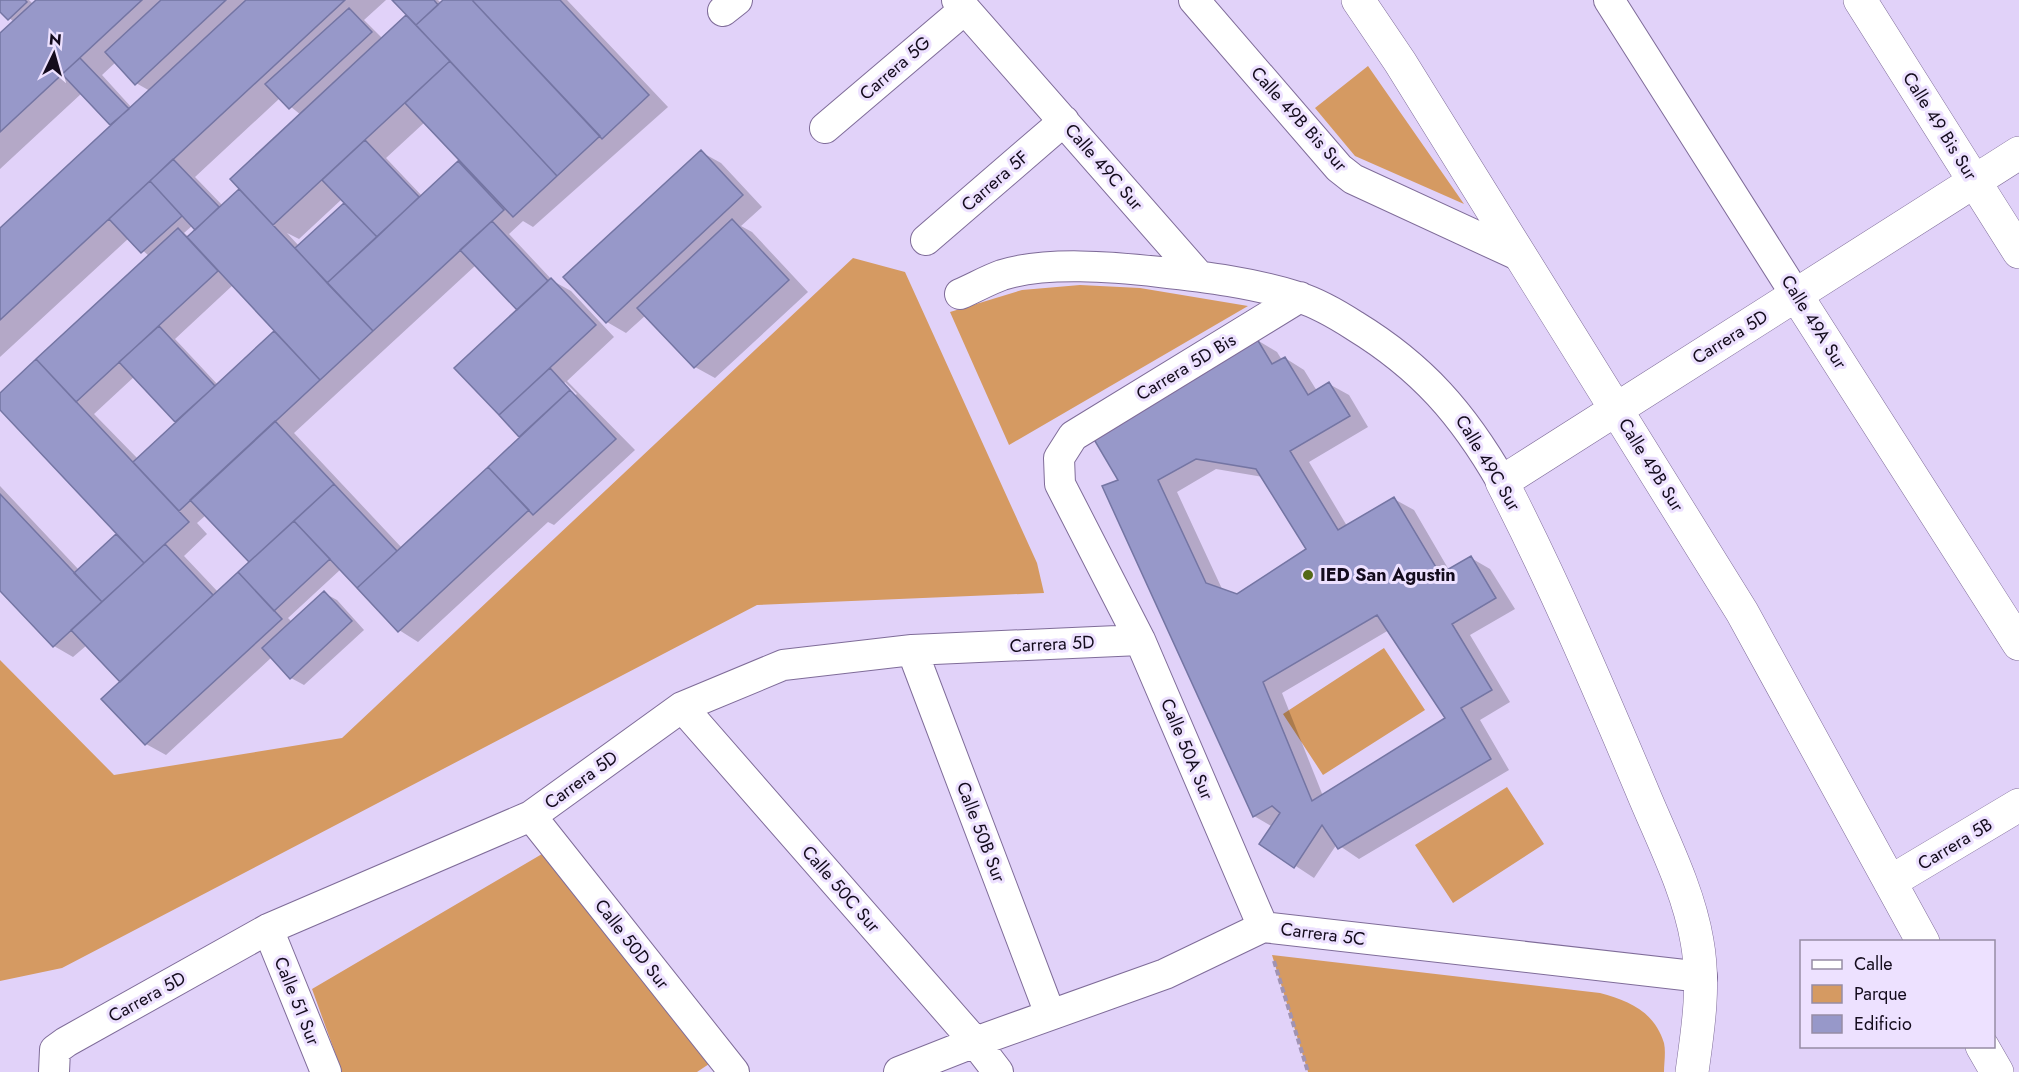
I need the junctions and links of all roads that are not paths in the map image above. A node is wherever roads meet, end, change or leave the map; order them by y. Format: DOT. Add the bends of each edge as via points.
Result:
graph roads {
  1 [pos="1194,0"];
  2 [pos="1358,0"];
  3 [pos="1609,0"];
  4 [pos="1860,0"];
  5 [pos="961,4"];
  6 [pos="1064,121"];
  7 [pos="825,128"];
  8 [pos="2019,153"];
  9 [pos="1974,182"];
  10 [pos="926,240"];
  11 [pos="2019,252"];
  12 [pos="1522,257"];
  13 [pos="1200,276"];
  14 [pos="960,294"];
  15 [pos="1796,295"];
  16 [pos="1300,297"];
  17 [pos="1616,409"];
  18 [pos="1073,436"];
  19 [pos="1502,482"];
  20 [pos="1140,640"];
  21 [pos="2019,644"];
  22 [pos="912,650"];
  23 [pos="682,707"];
  24 [pos="2019,805"];
  25 [pos="531,816"];
  26 [pos="1890,882"];
  27 [pos="1263,927"];
  28 [pos="268,929"];
  29 [pos="1922,940"];
  30 [pos="1702,977"];
  31 [pos="1050,1014"];
  32 [pos="975,1042"];
  33 [pos="1983,1048"];
  34 [pos="55,1061"];
  35 [pos="326,1072"];
  36 [pos="734,1072"];
  37 [pos="899,1072"];
  38 [pos="905,1072"];
  39 [pos="998,1072"];
  40 [pos="1692,1072"];
  41 [pos="1997,1072"];
  1 -- 12 [label="street, Calle 49B Bis Sur" via="1339,168 1353,179"];
  2 -- 12 [label="street, Calle 49B Sur"];
  3 -- 15 [label="street, Calle 49A Sur"];
  4 -- 9 [label="street, Calle 49 Bis Sur"];
  5 -- 6 [label="street, Calle 49C Sur"];
  5 -- 7 [label="street, Carrera 5G"];
  6 -- 10 [label="street, Carrera 5F"];
  6 -- 13 [label="street, Calle 49C Sur"];
  8 -- 9 [label="street, Carrera 5D"];
  9 -- 11 [label="street, Calle 49 Bis Sur"];
  9 -- 15 [label="street, Carrera 5D"];
  12 -- 17 [label="street, Calle 49B Sur"];
  13 -- 14 [label="street" via="1116,267 1055,268 1003,275"];
  13 -- 16 [label="street, Calle 49C Sur"];
  15 -- 17 [label="street, Carrera 5D"];
  15 -- 21 [label="street, Calle 49A Sur"];
  16 -- 18 [label="street, Carrera 5D Bis"];
  16 -- 19 [label="street, Calle 49C Sur" via="1343,318 1411,364 1454,408"];
  17 -- 19 [label="street, Carrera 5D"];
  17 -- 26 [label="street, Calle 49B Sur" via="1742,612"];
  18 -- 20 [label="street, Calle 50A Sur" via="1059,458 1060,484"];
  19 -- 30 [label="street, Calle 49C Sur" via="1540,556 1673,866 1697,940"];
  20 -- 22 [label="street, Carrera 5D"];
  20 -- 27 [label="street, Calle 50A Sur"];
  22 -- 23 [label="street, Carrera 5D" via="783,665"];
  22 -- 31 [label="street, Calle 50B Sur"];
  23 -- 25 [label="street, Carrera 5D"];
  23 -- 32 [label="street, Calle 50C Sur"];
  24 -- 26 [label="street, Carrera 5B"];
  25 -- 28 [label="street, Carrera 5D"];
  25 -- 36 [label="street, Calle 50D Sur"];
  26 -- 29 [label="street, Calle 49B Sur"];
  27 -- 30 [label="street, Carrera 5C"];
  27 -- 31 [label="street, Carrera 5C" via="1165,974"];
  28 -- 34 [label="street, Carrera 5D"];
  28 -- 35 [label="street, Calle 51 Sur"];
  30 -- 40 [label="street, Calle 49C Sur"];
  31 -- 32 [label="street, Carrera 5C"];
  32 -- 38 [label="street, Carrera 5C"];
  32 -- 39 [label="street, Calle 50C Sur"];
  33 -- 41 [label="street"];
  37 -- 38 [label="street, Carrera 5C"];
}
